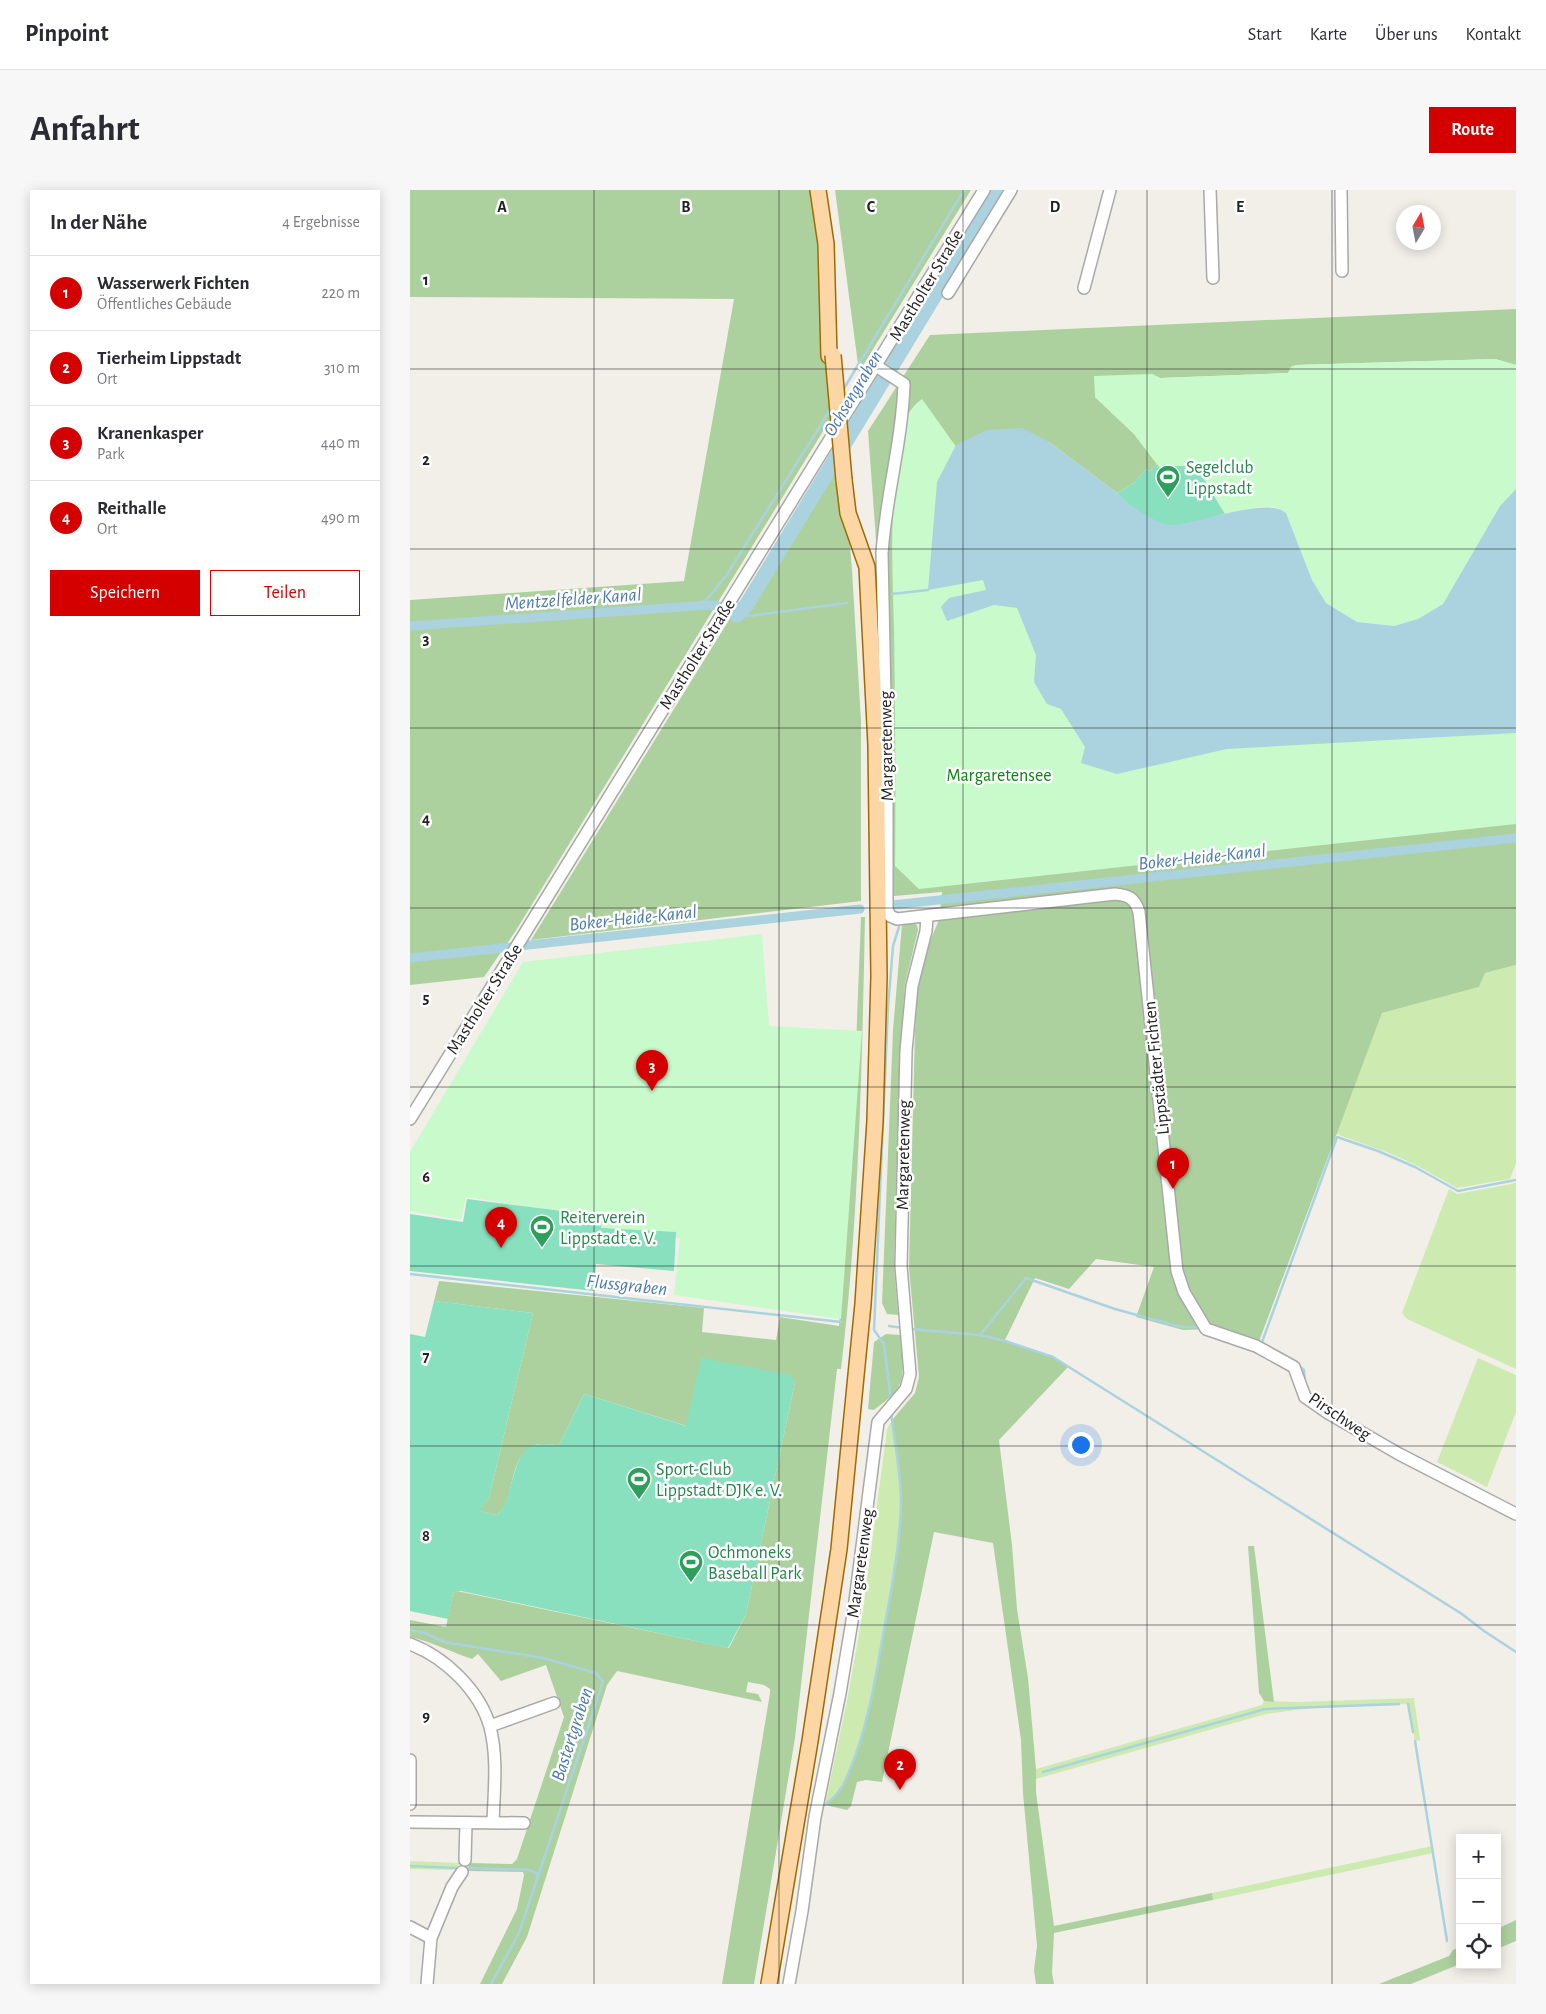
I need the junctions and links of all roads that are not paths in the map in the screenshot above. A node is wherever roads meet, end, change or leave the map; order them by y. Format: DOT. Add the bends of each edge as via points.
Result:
graph roads {
  1 [pos="818,190"];
  2 [pos="826,190"];
  3 [pos="984,190"];
  4 [pos="1011,190"];
  5 [pos="1110,190"];
  6 [pos="1210,190"];
  7 [pos="1341,190"];
  8 [pos="1342,271"];
  9 [pos="1213,278"];
  10 [pos="1084,288"];
  11 [pos="948,293"];
  12 [pos="831,355"];
  13 [pos="878,367"];
  14 [pos="842,480"];
  15 [pos="927,916"];
  16 [pos="410,1119"];
  17 [pos="1177,1271"];
  18 [pos="1516,1514"];
  19 [pos="410,1644"];
  20 [pos="554,1703"];
  21 [pos="490,1726"];
  22 [pos="410,1760"];
  23 [pos="410,1804"];
  24 [pos="410,1822"];
  25 [pos="466,1823"];
  26 [pos="493,1823"];
  27 [pos="524,1823"];
  28 [pos="465,1860"];
  29 [pos="462,1872"];
  30 [pos="410,1927"];
  31 [pos="431,1938"];
  32 [pos="427,1984"];
  33 [pos="760,1984"];
  34 [pos="769,1984"];
  35 [pos="789,1984"];
  1 -- 12 [label="main road" via="826,244"];
  2 -- 12 [label="main road" via="833,241"];
  3 -- 13 [label="street, Mastholter Straße"];
  4 -- 11 [label="street"];
  5 -- 10 [label="street"];
  6 -- 9 [label="street"];
  7 -- 8 [label="street"];
  12 -- 14 [label="main road, bridge"];
  13 -- 15 [label="street, Margaretenweg" via="904,384 903,416 882,553 888,794 887,909 890,916 897,919"];
  13 -- 16 [label="street, Mastholter Straße" via="718,619"];
  14 -- 33 [label="main road" via="844,515 858,568 867,721 870,953 866,1121 855,1304 830,1548 802,1739"];
  14 -- 34 [label="main road" via="848,514 867,567 876,745 879,976 875,1122 864,1304 839,1549"];
  15 -- 17 [label="street, Lippstädter Fichten" via="1115,894 1131,897 1139,912"];
  15 -- 35 [label="street, Margaretenweg" via="912,986 906,1051 901,1266 910,1374 906,1389 878,1422 854,1609 815,1817"];
  17 -- 18 [label="street, Pirschweg" via="1184,1292 1204,1325 1256,1346 1294,1367 1305,1397 1328,1413 1399,1454"];
  19 -- 21 [label="street" via="425,1650 456,1673 477,1701"];
  20 -- 21 [label="street"];
  21 -- 26 [label="street" via="495,1765"];
  22 -- 23 [label="street"];
  24 -- 25 [label="street"];
  25 -- 26 [label="street"];
  25 -- 28 [label="street"];
  26 -- 27 [label="street"];
  29 -- 31 [label="street" via="452,1887"];
  30 -- 31 [label="street"];
  31 -- 32 [label="street"];
}
